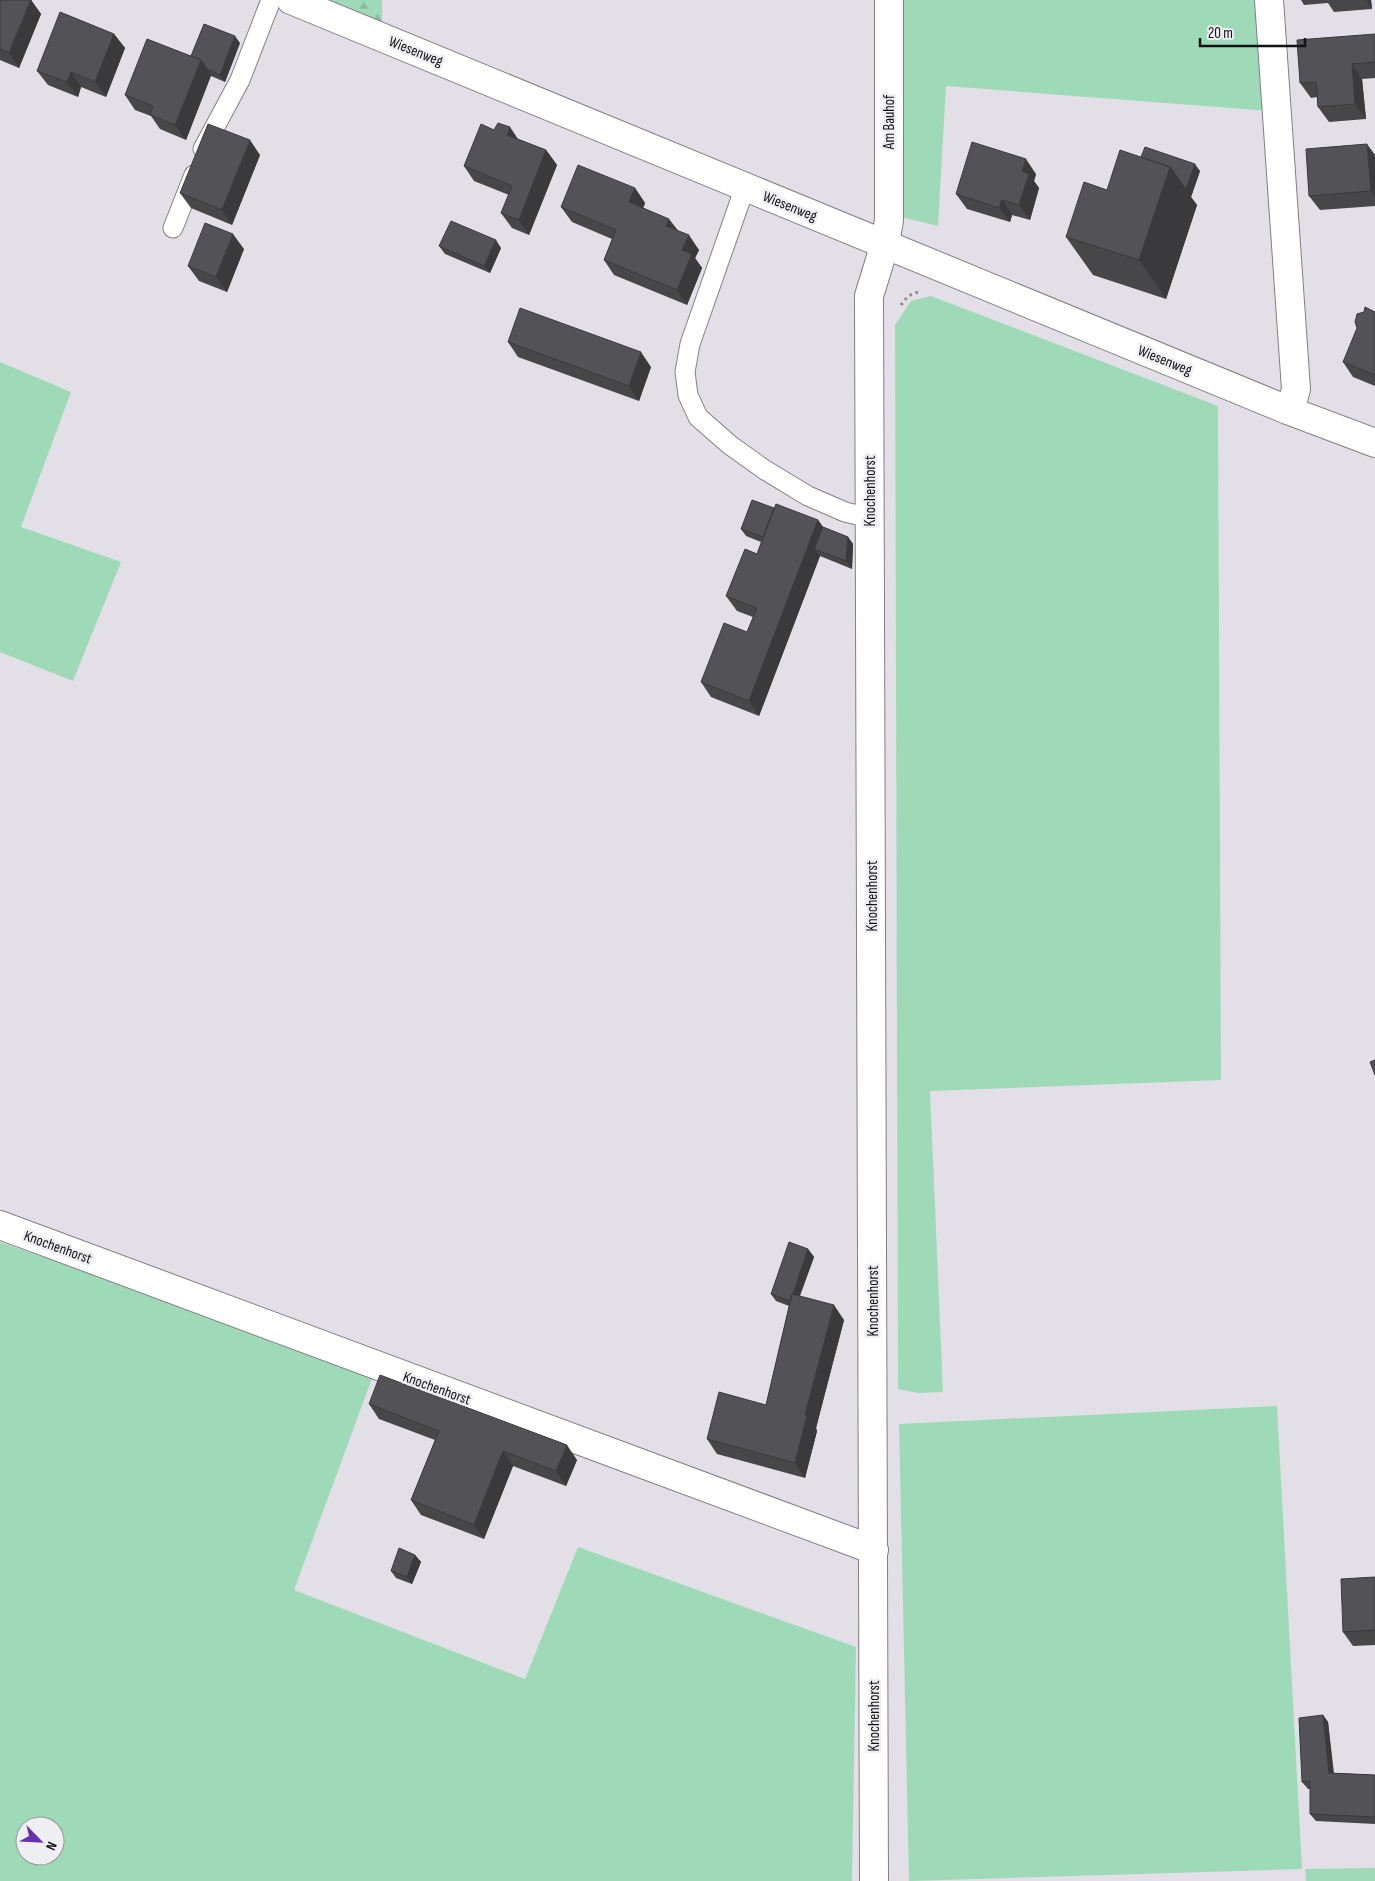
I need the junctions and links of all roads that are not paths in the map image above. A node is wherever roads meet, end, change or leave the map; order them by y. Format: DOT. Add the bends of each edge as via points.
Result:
graph roads {
  1 [pos="271,0"];
  2 [pos="291,0"];
  3 [pos="889,0"];
  4 [pos="1268,0"];
  5 [pos="745,187"];
  6 [pos="173,228"];
  7 [pos="885,244"];
  8 [pos="1290,411"];
  9 [pos="1375,442"];
  10 [pos="870,518"];
  11 [pos="0,1225"];
  12 [pos="874,1550"];
  13 [pos="874,1881"];
  1 -- 6 [label="lane" via="240,80 206,142"];
  2 -- 5 [label="street, Wiesenweg"];
  3 -- 7 [label="street, Am Bauhof" via="889,220"];
  4 -- 8 [label="street" via="1296,389"];
  5 -- 7 [label="street, Wiesenweg"];
  5 -- 10 [label="lane" via="690,344 685,372 688,395 698,417 765,470 808,496 845,512"];
  7 -- 8 [label="street, Wiesenweg"];
  7 -- 10 [label="street, Knochenhorst" via="870,296"];
  8 -- 9 [label="street, Wiesenweg"];
  10 -- 12 [label="street, Knochenhorst"];
  11 -- 12 [label="street, Knochenhorst"];
  12 -- 13 [label="street, Knochenhorst"];
}
